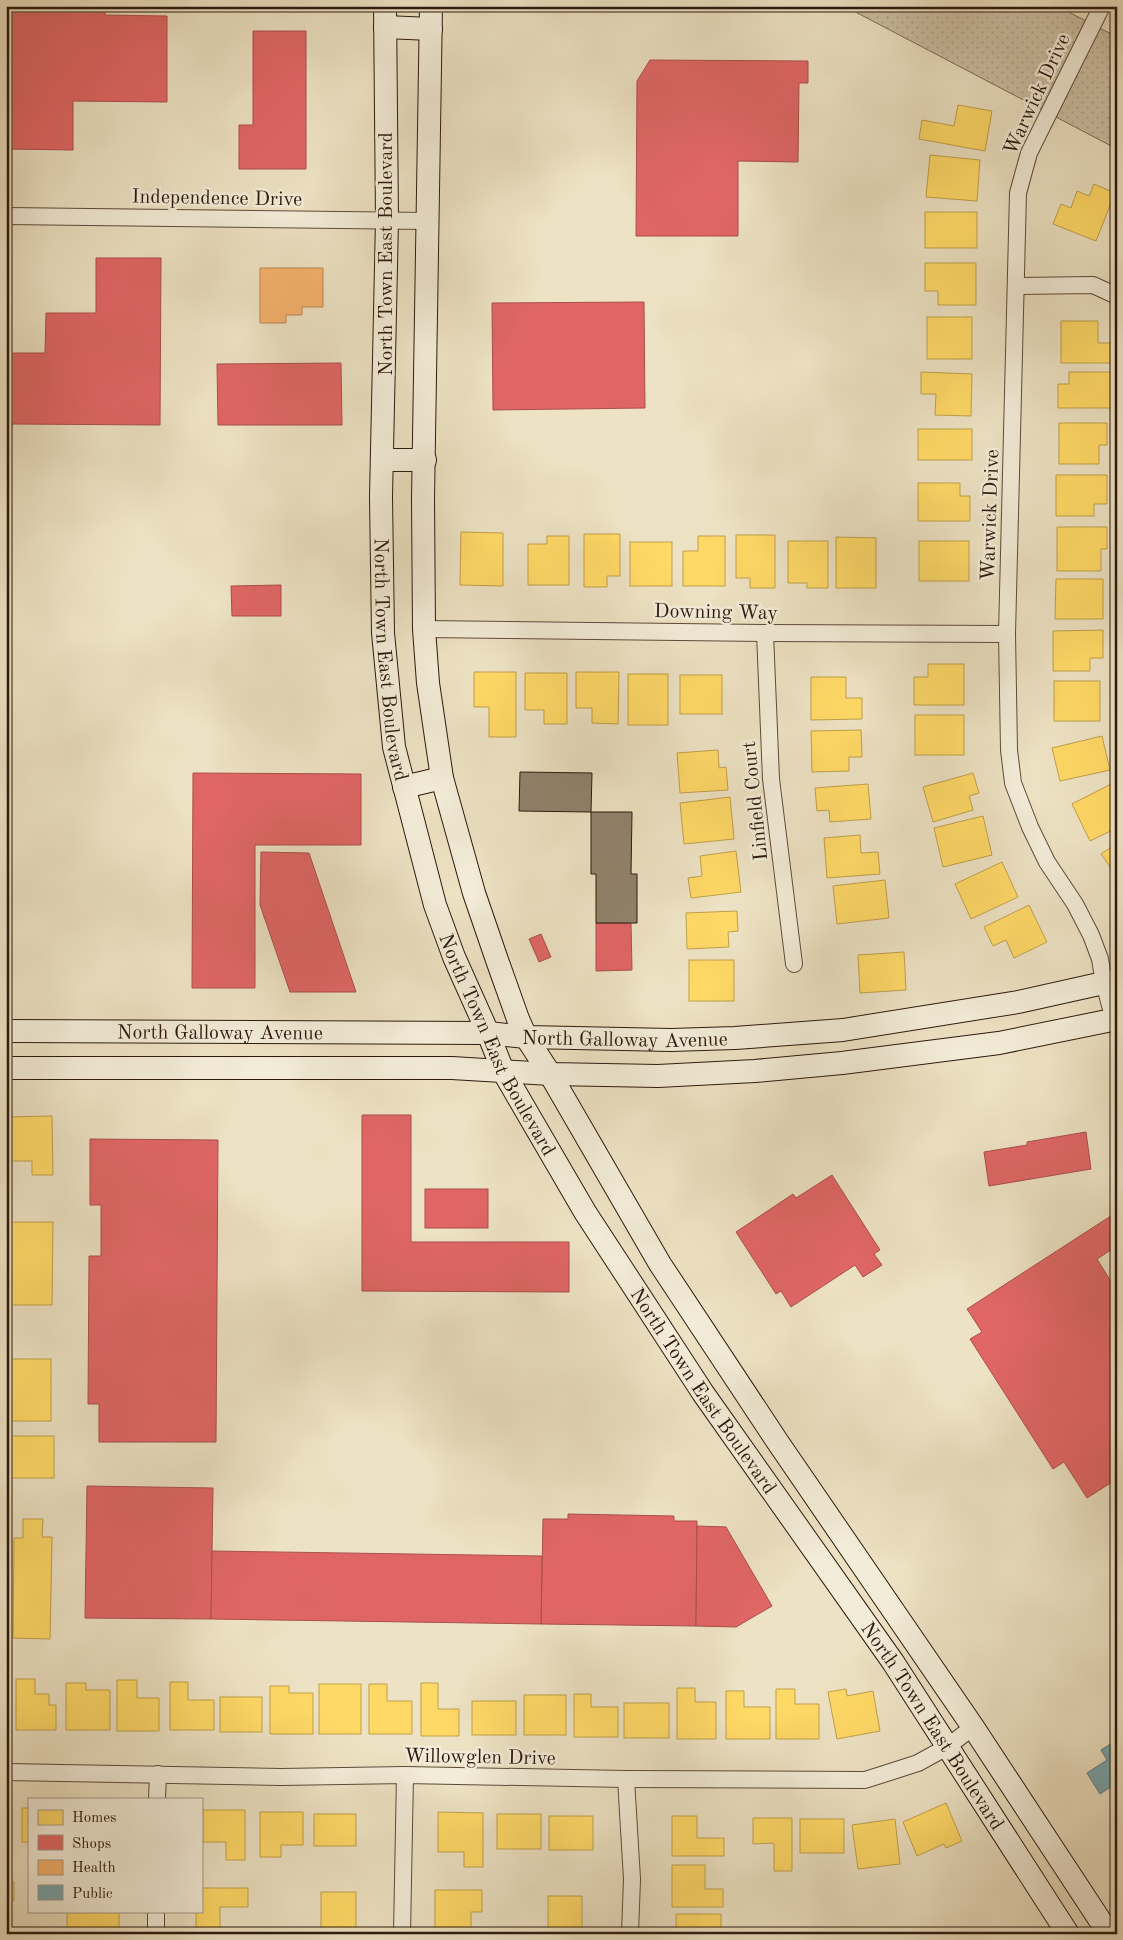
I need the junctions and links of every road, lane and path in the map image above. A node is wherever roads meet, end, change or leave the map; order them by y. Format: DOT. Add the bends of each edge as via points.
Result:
graph roads {
  1 [pos="431,6"];
  2 [pos="1102,6"];
  3 [pos="385,17"];
  4 [pos="431,29"];
  5 [pos="6,216"];
  6 [pos="387,220"];
  7 [pos="427,220"];
  8 [pos="1017,286"];
  9 [pos="1117,296"];
  10 [pos="382,460"];
  11 [pos="424,460"];
  12 [pos="424,629"];
  13 [pos="764,633"];
  14 [pos="1007,634"];
  15 [pos="442,778"];
  16 [pos="404,787"];
  17 [pos="794,964"];
  18 [pos="1110,982"];
  19 [pos="1116,1020"];
  20 [pos="843,1030"];
  21 [pos="6,1031"];
  22 [pos="183,1032"];
  23 [pos="488,1033"];
  24 [pos="526,1036"];
  25 [pos="847,1062"];
  26 [pos="6,1068"];
  27 [pos="183,1068"];
  28 [pos="502,1070"];
  29 [pos="550,1074"];
  30 [pos="673,1284"];
  31 [pos="645,1302"];
  32 [pos="777,1441"];
  33 [pos="749,1460"];
  34 [pos="974,1727"];
  35 [pos="947,1747"];
  36 [pos="6,1772"];
  37 [pos="158,1774"];
  38 [pos="405,1775"];
  39 [pos="626,1779"];
  40 [pos="157,1798"];
  41 [pos="156,1912"];
  42 [pos="156,1934"];
  43 [pos="402,1934"];
  44 [pos="630,1934"];
  45 [pos="1068,1934"];
  46 [pos="1109,1934"];
  1 -- 4 [label="main road, North Town East Boulevard"];
  2 -- 8 [label="street, Warwick Drive" via="1028,153 1018,193"];
  3 -- 4 [label="main road"];
  3 -- 6 [label="main road, North Town East Boulevard"];
  4 -- 7 [label="main road, North Town East Boulevard"];
  5 -- 6 [label="street, Independence Drive"];
  6 -- 7 [label="street, Independence Drive"];
  6 -- 10 [label="main road, North Town East Boulevard"];
  7 -- 11 [label="main road, North Town East Boulevard"];
  8 -- 9 [label="street" via="1093,285"];
  8 -- 14 [label="street, Warwick Drive"];
  10 -- 11 [label="main road"];
  10 -- 16 [label="main road, North Town East Boulevard" via="382,633 394,748"];
  11 -- 12 [label="main road, North Town East Boulevard"];
  12 -- 13 [label="street, Downing Way"];
  12 -- 15 [label="main road, North Town East Boulevard" via="428,683"];
  13 -- 14 [label="street, Downing Way"];
  13 -- 17 [label="street, Linfield Court" via="771,779"];
  14 -- 18 [label="street, Warwick Drive" via="1009,750 1013,783 1030,828 1047,862 1075,904"];
  15 -- 16 [label="main road"];
  15 -- 24 [label="main road, North Town East Boulevard" via="474,893 516,1016"];
  16 -- 23 [label="main road, North Town East Boulevard" via="435,905"];
  18 -- 19 [label="street, Warwick Drive"];
  18 -- 20 [label="main road, North Galloway Avenue" via="1018,1002"];
  19 -- 25 [label="main road, North Galloway Avenue" via="999,1043"];
  20 -- 24 [label="main road, North Galloway Avenue" via="680,1040"];
  20 -- 25 [label="main road"];
  21 -- 22 [label="main road, North Galloway Avenue"];
  22 -- 23 [label="main road, North Galloway Avenue"];
  22 -- 27 [label="main road"];
  23 -- 24 [label="main road, North Galloway Avenue"];
  23 -- 28 [label="main road, North Town East Boulevard"];
  24 -- 29 [label="main road, North Town East Boulevard"];
  25 -- 29 [label="main road, North Galloway Avenue" via="658,1076"];
  26 -- 27 [label="main road, North Galloway Avenue"];
  27 -- 28 [label="main road, North Galloway Avenue"];
  28 -- 29 [label="main road, North Galloway Avenue"];
  28 -- 31 [label="main road, North Town East Boulevard" via="585,1212"];
  29 -- 30 [label="main road, North Town East Boulevard"];
  30 -- 31 [label="main road"];
  30 -- 32 [label="main road, North Town East Boulevard"];
  31 -- 33 [label="main road, North Town East Boulevard"];
  32 -- 33 [label="main road"];
  32 -- 34 [label="main road, North Town East Boulevard"];
  33 -- 35 [label="main road, North Town East Boulevard" via="893,1662"];
  34 -- 35 [label="street, Willowglen Drive"];
  34 -- 46 [label="main road, North Town East Boulevard"];
  35 -- 39 [label="street, Willowglen Drive" via="918,1763 865,1780"];
  35 -- 45 [label="main road, North Town East Boulevard"];
  36 -- 37 [label="street, Willowglen Drive"];
  37 -- 38 [label="street, Willowglen Drive" via="281,1777"];
  37 -- 40 [label="street"];
  38 -- 39 [label="street, Willowglen Drive"];
  38 -- 43 [label="street"];
  39 -- 44 [label="street" via="632,1879"];
  41 -- 42 [label="street"];
}
